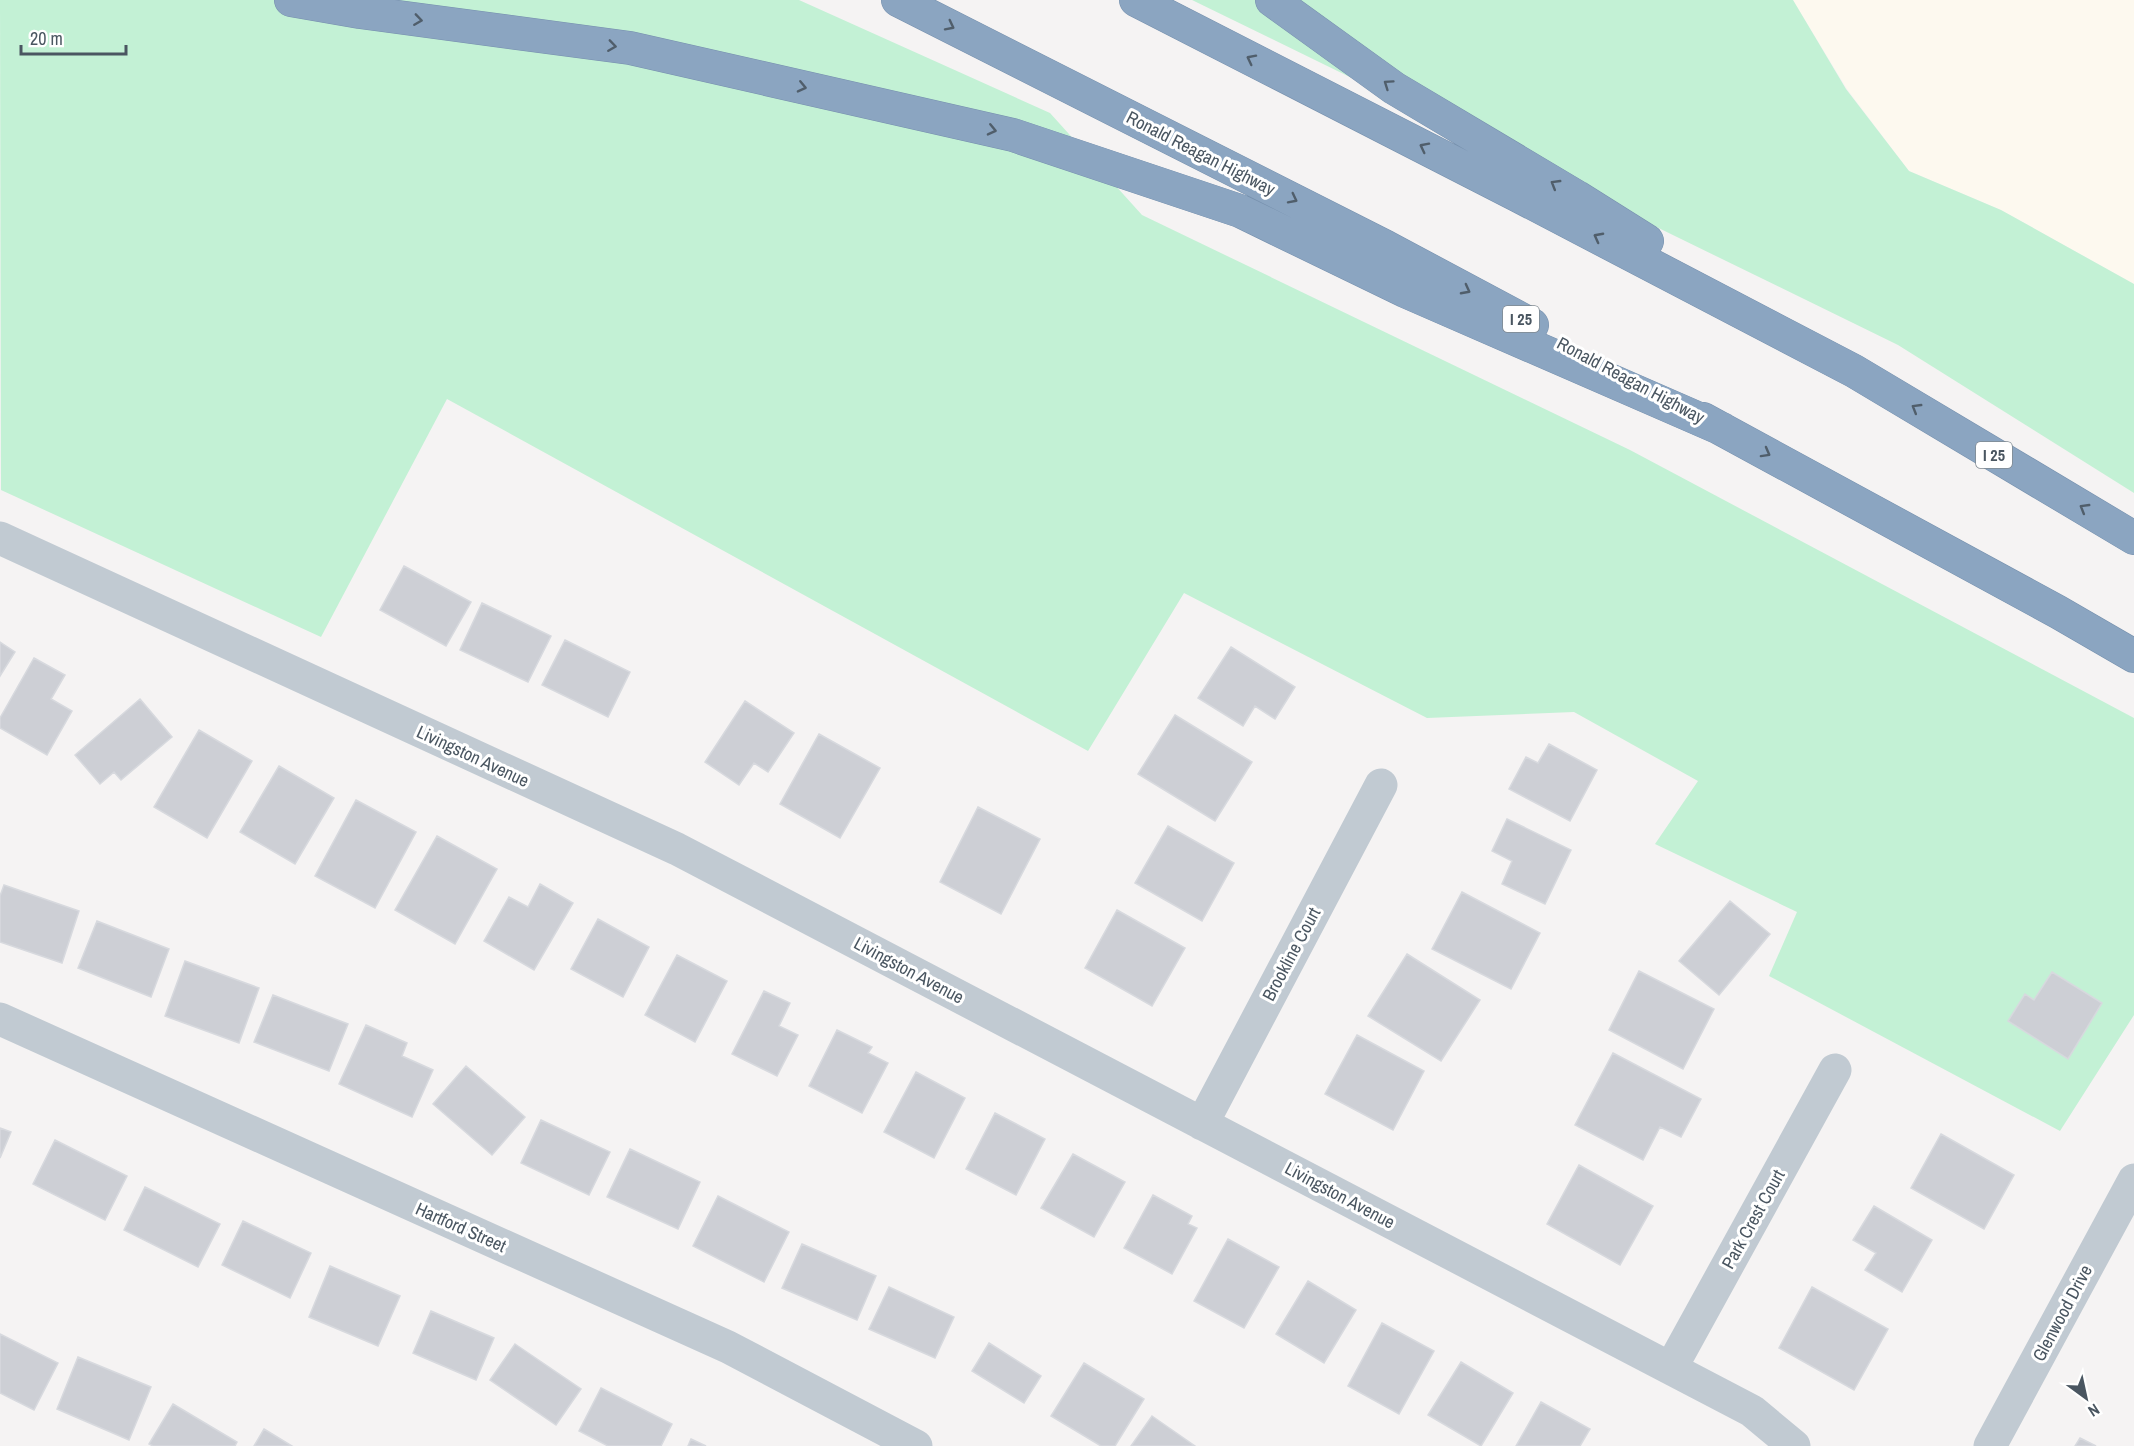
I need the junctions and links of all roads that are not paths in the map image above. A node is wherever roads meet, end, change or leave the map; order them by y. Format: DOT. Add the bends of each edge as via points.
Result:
graph roads {
  1 [pos="291,0"];
  2 [pos="898,0"];
  3 [pos="1136,0"];
  4 [pos="1272,0"];
  5 [pos="1854,371"];
  6 [pos="1722,429"];
  7 [pos="0,538"];
  8 [pos="2134,538"];
  9 [pos="2134,656"];
  10 [pos="1380,785"];
  11 [pos="0,1019"];
  12 [pos="1835,1070"];
  13 [pos="1202,1124"];
  14 [pos="2134,1180"];
  15 [pos="1671,1368"];
  16 [pos="916,1446"];
  17 [pos="1794,1446"];
  18 [pos="1990,1446"];
  1 -- 6 [label="highway, one-way" via="630,48 1013,135 1240,211 1405,291"];
  2 -- 6 [label="highway, Ronald Reagan Highway / I 25, one-way" via="1386,247"];
  5 -- 3 [label="highway, I 25, one-way"];
  5 -- 4 [label="highway, one-way" via="1578,197 1394,88"];
  8 -- 5 [label="highway, I 25, one-way"];
  6 -- 9 [label="highway, Ronald Reagan Highway / I 25, one-way"];
  7 -- 13 [label="street, Livingston Avenue" via="677,849"];
  10 -- 13 [label="street, Brookline Court"];
  11 -- 16 [label="street, Hartford Street" via="728,1347"];
  12 -- 15 [label="street, Park Crest Court"];
  13 -- 15 [label="street, Livingston Avenue"];
  14 -- 18 [label="street, Glenwood Drive"];
  15 -- 17 [label="street, Livingston Avenue" via="1752,1410"];
}
